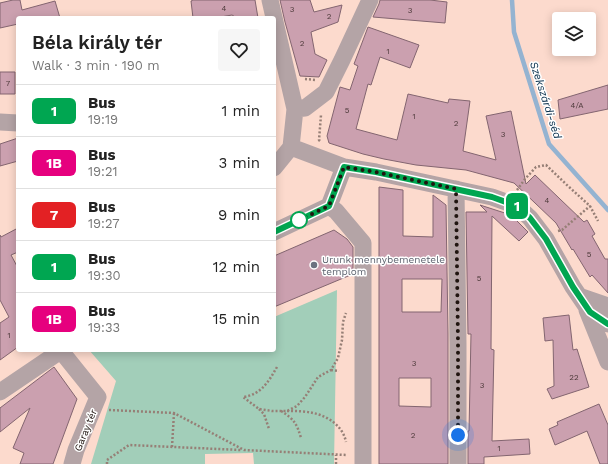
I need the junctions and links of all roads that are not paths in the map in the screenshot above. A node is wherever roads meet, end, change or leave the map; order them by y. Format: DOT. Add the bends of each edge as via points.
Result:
graph roads {
  1 [pos="270,0"];
  2 [pos="370,0"];
  3 [pos="273,16"];
  4 [pos="276,28"];
  5 [pos="294,113"];
  6 [pos="0,122"];
  7 [pos="16,123"];
  8 [pos="291,147"];
  9 [pos="276,166"];
  10 [pos="344,167"];
  11 [pos="456,189"];
  12 [pos="329,206"];
  13 [pos="276,231"];
  14 [pos="582,300"];
  15 [pos="608,306"];
  16 [pos="608,324"];
  17 [pos="58,352"];
  18 [pos="63,352"];
  19 [pos="608,362"];
  20 [pos="0,392"];
  21 [pos="363,460"];
  22 [pos="72,464"];
  23 [pos="458,464"];
  1 -- 3 [label="street"];
  2 -- 5 [label="street" via="326,92"];
  4 -- 5 [label="street"];
  5 -- 8 [label="street"];
  6 -- 7 [label="street"];
  8 -- 9 [label="street"];
  8 -- 10 [label="street"];
  10 -- 11 [label="street"];
  10 -- 12 [label="street"];
  11 -- 14 [label="street" via="517,206 546,239"];
  11 -- 23 [label="street"];
  12 -- 13 [label="street"];
  12 -- 21 [label="street" via="362,243"];
  14 -- 15 [label="street"];
  14 -- 16 [label="street" via="590,312"];
  14 -- 19 [label="street"];
  17 -- 20 [label="street"];
  18 -- 22 [label="street, Garay tér" via="98,397"];
}
